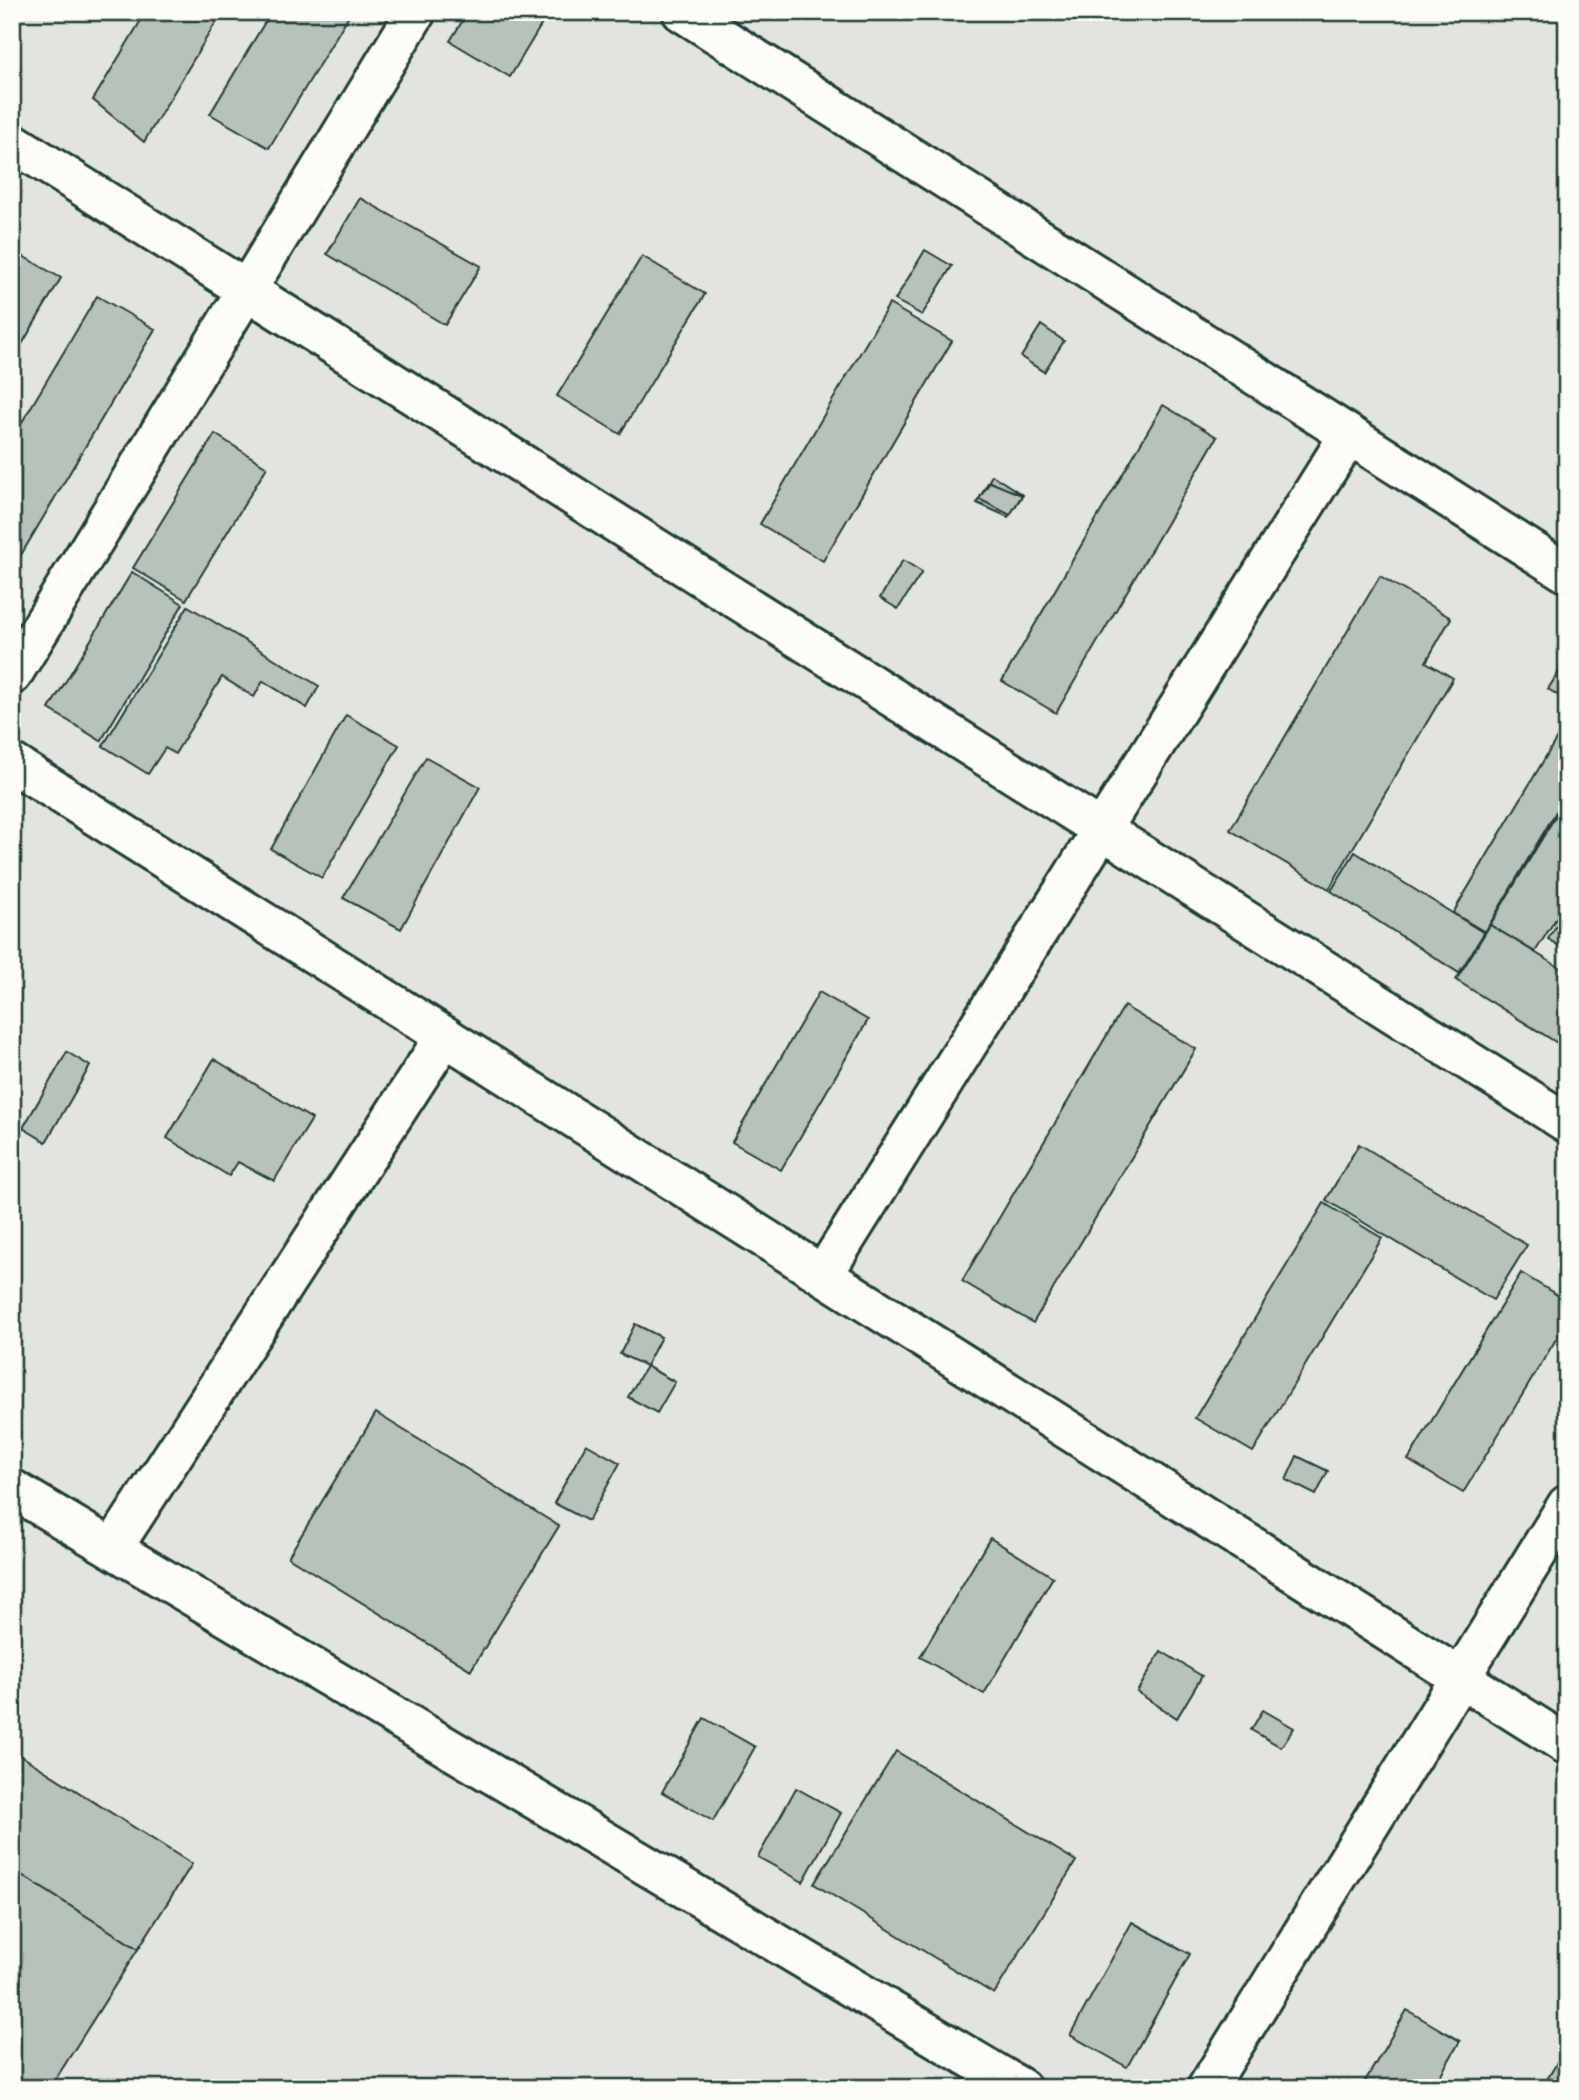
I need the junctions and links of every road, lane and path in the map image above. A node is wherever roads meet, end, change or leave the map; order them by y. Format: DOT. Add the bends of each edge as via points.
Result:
graph roads {
  1 [pos="416,12"];
  2 [pos="681,12"];
  3 [pos="12,142"];
  4 [pos="247,290"];
  5 [pos="1349,435"];
  6 [pos="1567,573"];
  7 [pos="12,675"];
  8 [pos="12,763"];
  9 [pos="1102,830"];
  10 [pos="445,1036"];
  11 [pos="1567,1123"];
  12 [pos="823,1275"];
  13 [pos="12,1489"];
  14 [pos="1567,1505"];
  15 [pos="113,1548"];
  16 [pos="1460,1678"];
  17 [pos="1567,1745"];
  18 [pos="1021,2088"];
  19 [pos="1208,2088"];
  1 -- 4 [label="street"];
  2 -- 5 [label="street"];
  3 -- 4 [label="street"];
  4 -- 7 [label="street"];
  4 -- 9 [label="street"];
  5 -- 6 [label="street"];
  5 -- 9 [label="street"];
  8 -- 10 [label="street"];
  9 -- 11 [label="street"];
  9 -- 12 [label="street"];
  10 -- 12 [label="street"];
  10 -- 15 [label="street"];
  12 -- 16 [label="street"];
  13 -- 15 [label="street"];
  14 -- 16 [label="street"];
  15 -- 18 [label="street"];
  16 -- 17 [label="street"];
  16 -- 19 [label="street"];
}
